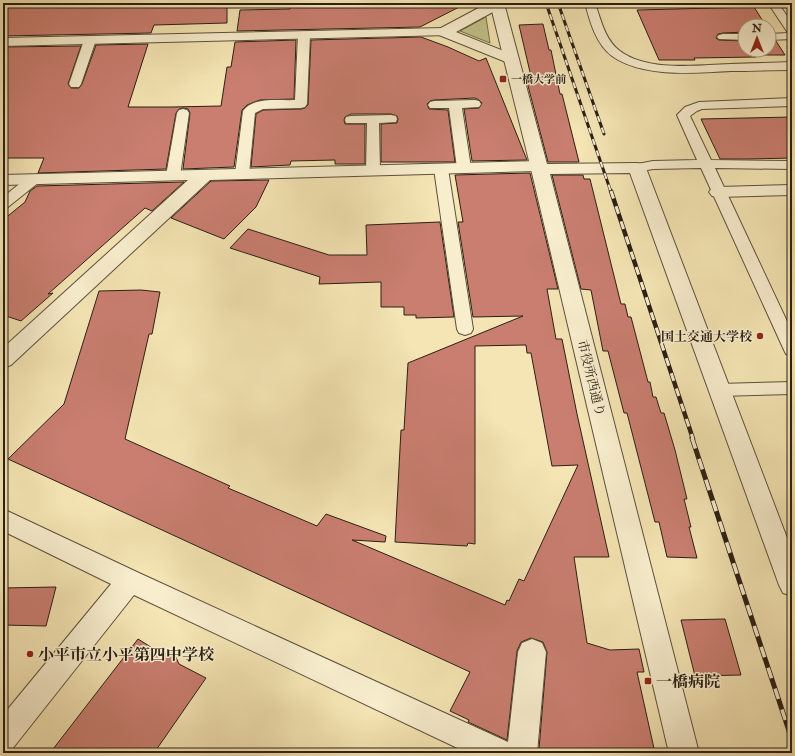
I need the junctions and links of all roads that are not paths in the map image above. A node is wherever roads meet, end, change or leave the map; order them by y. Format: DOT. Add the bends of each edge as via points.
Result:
graph roads {
  1 [pos="497,3"];
  2 [pos="590,3"];
  3 [pos="775,6"];
  4 [pos="792,11"];
  5 [pos="792,31"];
  6 [pos="444,32"];
  7 [pos="304,35"];
  8 [pos="792,36"];
  9 [pos="723,37"];
  10 [pos="737,37"];
  11 [pos="777,37"];
  12 [pos="90,40"];
  13 [pos="3,42"];
  14 [pos="511,59"];
  15 [pos="792,66"];
  16 [pos="75,84"];
  17 [pos="792,102"];
  18 [pos="455,104"];
  19 [pos="475,104"];
  20 [pos="434,105"];
  21 [pos="183,113"];
  22 [pos="373,119"];
  23 [pos="391,119"];
  24 [pos="351,120"];
  25 [pos="706,164"];
  26 [pos="792,165"];
  27 [pos="464,168"];
  28 [pos="540,168"];
  29 [pos="637,168"];
  30 [pos="441,169"];
  31 [pos="374,171"];
  32 [pos="242,174"];
  33 [pos="205,175"];
  34 [pos="172,176"];
  35 [pos="3,180"];
  36 [pos="33,180"];
  37 [pos="792,190"];
  38 [pos="718,192"];
  39 [pos="3,204"];
  40 [pos="464,329"];
  41 [pos="792,350"];
  42 [pos="3,360"];
  43 [pos="792,388"];
  44 [pos="719,390"];
  45 [pos="3,519"];
  46 [pos="130,581"];
  47 [pos="792,585"];
  48 [pos="532,652"];
  49 [pos="3,738"];
  50 [pos="500,753"];
  51 [pos="522,753"];
  52 [pos="684,753"];
  1 -- 6 [label="street"];
  1 -- 14 [label="street, 市役所西通り"];
  2 -- 15 [label="lane" via="605,43 614,52 632,62 672,70"];
  3 -- 4 [label="lane"];
  3 -- 5 [label="lane"];
  6 -- 7 [label="street"];
  6 -- 14 [label="street"];
  7 -- 12 [label="street"];
  7 -- 32 [label="lane" via="301,104 260,105 248,112"];
  8 -- 11 [label="lane"];
  9 -- 10 [label="lane"];
  12 -- 13 [label="street"];
  12 -- 16 [label="lane"];
  14 -- 28 [label="street, 市役所西通り"];
  17 -- 25 [label="lane" via="710,104 688,109 683,114"];
  18 -- 19 [label="lane"];
  18 -- 20 [label="lane"];
  18 -- 27 [label="lane"];
  21 -- 34 [label="lane"];
  22 -- 23 [label="lane"];
  22 -- 24 [label="lane"];
  22 -- 31 [label="lane"];
  25 -- 26 [label="lane"];
  25 -- 29 [label="lane" via="653,165"];
  25 -- 38 [label="lane"];
  27 -- 28 [label="street"];
  27 -- 30 [label="street"];
  28 -- 29 [label="street"];
  28 -- 52 [label="street, 市役所西通り"];
  29 -- 44 [label="street"];
  30 -- 31 [label="street"];
  30 -- 40 [label="lane"];
  31 -- 32 [label="street"];
  32 -- 33 [label="street"];
  33 -- 34 [label="street"];
  33 -- 42 [label="street"];
  34 -- 36 [label="street"];
  35 -- 36 [label="street"];
  36 -- 39 [label="lane"];
  37 -- 38 [label="street"];
  38 -- 41 [label="lane"];
  43 -- 44 [label="lane"];
  44 -- 47 [label="street"];
  45 -- 46 [label="street"];
  46 -- 49 [label="street"];
  46 -- 50 [label="street"];
  48 -- 51 [label="street"];
}
